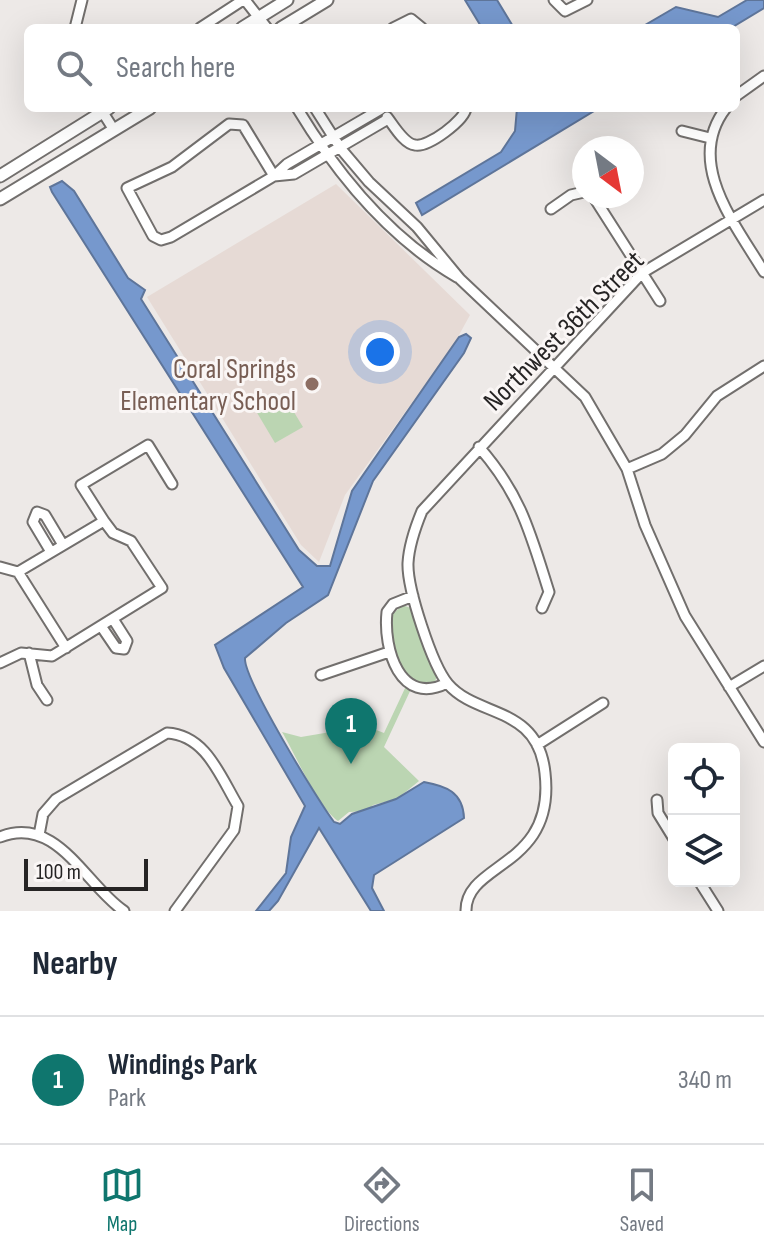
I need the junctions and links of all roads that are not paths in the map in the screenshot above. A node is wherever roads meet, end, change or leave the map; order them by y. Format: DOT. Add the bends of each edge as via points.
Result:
graph roads {
  1 [pos="82,0"];
  2 [pos="244,0"];
  3 [pos="287,0"];
  4 [pos="327,0"];
  5 [pos="554,0"];
  6 [pos="587,0"];
  7 [pos="260,17"];
  8 [pos="76,24"];
  9 [pos="206,24"];
  10 [pos="250,24"];
  11 [pos="264,24"];
  12 [pos="288,24"];
  13 [pos="764,76"];
  14 [pos="740,93"];
  15 [pos="99,112"];
  16 [pos="105,112"];
  17 [pos="143,112"];
  18 [pos="299,112"];
  19 [pos="317,112"];
  20 [pos="374,112"];
  21 [pos="383,112"];
  22 [pos="465,112"];
  23 [pos="724,112"];
  24 [pos="388,119"];
  25 [pos="114,130"];
  26 [pos="682,131"];
  27 [pos="333,138"];
  28 [pos="710,138"];
  29 [pos="319,145"];
  30 [pos="341,149"];
  31 [pos="326,155"];
  32 [pos="0,176"];
  33 [pos="274,176"];
  34 [pos="572,195"];
  35 [pos="0,199"];
  36 [pos="764,200"];
  37 [pos="601,208"];
  38 [pos="551,209"];
  39 [pos="732,219"];
  40 [pos="764,272"];
  41 [pos="642,273"];
  42 [pos="460,279"];
  43 [pos="660,301"];
  44 [pos="764,366"];
  45 [pos="554,367"];
  46 [pos="479,447"];
  47 [pos="627,469"];
  48 [pos="172,484"];
  49 [pos="104,521"];
  50 [pos="63,545"];
  51 [pos="51,552"];
  52 [pos="0,567"];
  53 [pos="18,572"];
  54 [pos="413,596"];
  55 [pos="542,608"];
  56 [pos="113,619"];
  57 [pos="101,626"];
  58 [pos="66,648"];
  59 [pos="389,652"];
  60 [pos="29,653"];
  61 [pos="0,663"];
  62 [pos="764,666"];
  63 [pos="321,675"];
  64 [pos="447,683"];
  65 [pos="729,687"];
  66 [pos="47,700"];
  67 [pos="603,703"];
  68 [pos="764,742"];
  69 [pos="537,745"];
  70 [pos="657,800"];
  71 [pos="668,829"];
  72 [pos="39,835"];
  73 [pos="0,837"];
  74 [pos="703,887"];
  75 [pos="110,902"];
  76 [pos="101,911"];
  77 [pos="124,911"];
  78 [pos="175,911"];
  79 [pos="466,911"];
  80 [pos="718,911"];
  1 -- 8 [label="street"];
  2 -- 7 [label="street"];
  2 -- 9 [label="street"];
  3 -- 7 [label="main road"];
  4 -- 12 [label="main road"];
  5 -- 6 [label="street" via="565,11"];
  7 -- 10 [label="main road"];
  7 -- 11 [label="street"];
  13 -- 14 [label="street"];
  15 -- 32 [label="main road"];
  16 -- 25 [label="street"];
  17 -- 25 [label="main road"];
  18 -- 29 [label="street"];
  19 -- 27 [label="street"];
  20 -- 27 [label="street"];
  21 -- 24 [label="street"];
  22 -- 24 [label="street" via="423,145 413,146"];
  23 -- 28 [label="street"];
  24 -- 30 [label="street"];
  25 -- 35 [label="main road"];
  26 -- 28 [label="street"];
  27 -- 29 [label="street"];
  27 -- 30 [label="street"];
  28 -- 39 [label="street" via="717,194"];
  29 -- 31 [label="street"];
  29 -- 33 [label="street"];
  30 -- 31 [label="street"];
  30 -- 42 [label="street"];
  31 -- 33 [label="street" via="294,174"];
  31 -- 42 [label="street" via="360,196 425,256"];
  33 -- 33 [label="street" via="161,240 153,236 127,188 172,167 229,124 238,123"];
  34 -- 38 [label="street"];
  36 -- 39 [label="street, Northwest 36th Street"];
  37 -- 41 [label="street"];
  39 -- 40 [label="street"];
  39 -- 41 [label="street, Northwest 36th Street"];
  41 -- 43 [label="street"];
  41 -- 45 [label="street, Northwest 36th Street"];
  42 -- 45 [label="street"];
  44 -- 47 [label="street" via="717,396 662,454"];
  45 -- 46 [label="street, Northwest 36th Street"];
  45 -- 47 [label="street" via="585,397"];
  46 -- 54 [label="street, Northwest 36th Street" via="422,511 408,566"];
  46 -- 55 [label="street" via="506,477 523,512 549,592"];
  47 -- 65 [label="street" via="665,574"];
  48 -- 49 [label="street" via="148,445 81,485"];
  49 -- 50 [label="street"];
  49 -- 56 [label="street" via="113,533 131,541 162,588"];
  50 -- 51 [label="street"];
  50 -- 51 [label="street" via="45,515 37,512 33,522"];
  51 -- 53 [label="street"];
  52 -- 53 [label="street"];
  53 -- 58 [label="street"];
  54 -- 59 [label="street" via="387,612"];
  54 -- 64 [label="street, Northwest 36th Street"];
  56 -- 57 [label="street"];
  56 -- 57 [label="street" via="127,641 124,649 116,648"];
  57 -- 58 [label="street"];
  58 -- 60 [label="street" via="47,657"];
  59 -- 63 [label="street"];
  59 -- 64 [label="street" via="406,680 421,690"];
  60 -- 61 [label="street"];
  60 -- 66 [label="street"];
  62 -- 65 [label="street"];
  64 -- 69 [label="street" via="463,697 504,712"];
  65 -- 68 [label="street"];
  67 -- 69 [label="street"];
  69 -- 79 [label="street" via="546,783 542,820 519,854 480,880"];
  70 -- 71 [label="street"];
  72 -- 73 [label="street"];
  72 -- 75 [label="street" via="68,853"];
  72 -- 78 [label="street" via="43,814 56,799 167,733 201,745 238,806 239,817"];
  74 -- 80 [label="street"];
  75 -- 76 [label="street"];
  75 -- 77 [label="street"];
}
